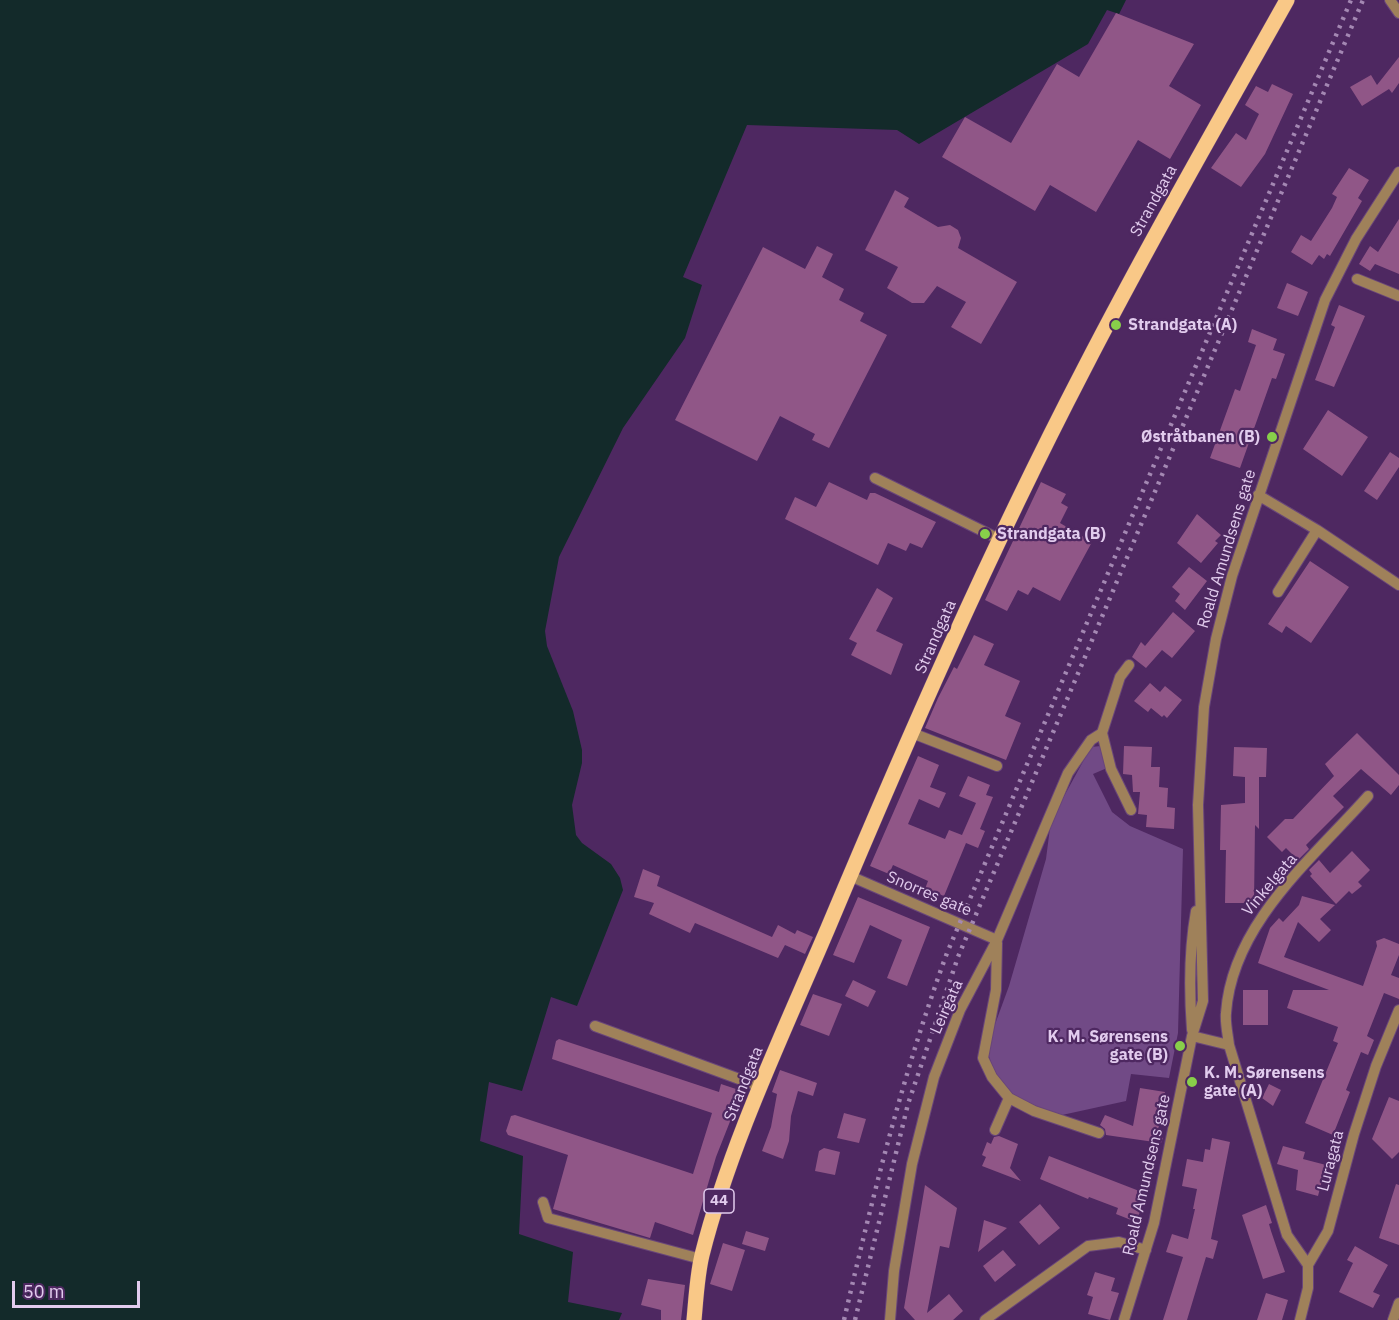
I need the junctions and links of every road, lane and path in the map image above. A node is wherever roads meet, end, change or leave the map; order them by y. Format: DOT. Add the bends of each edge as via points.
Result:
graph roads {
  1 [pos="1287,0"];
  2 [pos="1399,172"];
  3 [pos="1357,279"];
  4 [pos="1399,296"];
  5 [pos="875,478"];
  6 [pos="1258,495"];
  7 [pos="1317,530"];
  8 [pos="999,540"];
  9 [pos="1399,585"];
  10 [pos="1278,592"];
  11 [pos="1129,665"];
  12 [pos="912,733"];
  13 [pos="1102,733"];
  14 [pos="997,766"];
  15 [pos="1368,796"];
  16 [pos="1131,810"];
  17 [pos="849,876"];
  18 [pos="997,940"];
  19 [pos="1399,1010"];
  20 [pos="595,1026"];
  21 [pos="1192,1036"];
  22 [pos="1229,1045"];
  23 [pos="761,1087"];
  24 [pos="1009,1098"];
  25 [pos="995,1130"];
  26 [pos="1099,1132"];
  27 [pos="543,1202"];
  28 [pos="1146,1250"];
  29 [pos="701,1259"];
  30 [pos="1308,1265"];
  31 [pos="1399,1303"];
  32 [pos="694,1320"];
  33 [pos="890,1320"];
  34 [pos="984,1320"];
  35 [pos="1124,1320"];
  36 [pos="1300,1320"];
  37 [pos="1394,1320"];
  1 -- 8 [label="main road, Strandgata / 44" via="1087,362"];
  2 -- 6 [label="street, Roald Amundsens gate" via="1356,239 1325,300"];
  3 -- 4 [label="street"];
  5 -- 8 [label="street"];
  6 -- 7 [label="street"];
  6 -- 21 [label="street, Roald Amundsens gate" via="1232,576 1208,676 1198,805 1200,892 1191,939"];
  7 -- 9 [label="street"];
  7 -- 10 [label="street"];
  8 -- 12 [label="main road, Strandgata / 44"];
  11 -- 13 [label="street" via="1120,677"];
  12 -- 14 [label="street"];
  12 -- 17 [label="main road, Strandgata / 44"];
  13 -- 16 [label="street" via="1111,768"];
  13 -- 18 [label="street, Leirgata" via="1091,740 1068,772"];
  15 -- 22 [label="street, Vinkelgata" via="1255,925 1239,954 1229,988"];
  17 -- 18 [label="street, Snorres gate"];
  17 -- 23 [label="main road, Strandgata / 44"];
  18 -- 24 [label="street" via="996,990 983,1058 998,1087"];
  18 -- 33 [label="street, Leirgata" via="960,1010 934,1077 912,1164"];
  19 -- 30 [label="street, Luragata" via="1354,1134 1328,1231"];
  20 -- 23 [label="street"];
  21 -- 22 [label="street"];
  21 -- 28 [label="street, Roald Amundsens gate"];
  22 -- 30 [label="street, Vinkelgata" via="1287,1235"];
  23 -- 29 [label="main road, Strandgata / 44"];
  24 -- 25 [label="street"];
  24 -- 26 [label="street" via="1034,1111"];
  27 -- 29 [label="street" via="548,1218"];
  28 -- 34 [label="street" via="1119,1242 1088,1246"];
  28 -- 35 [label="street, Roald Amundsens gate"];
  29 -- 32 [label="main road, Strandgata / 44"];
  30 -- 36 [label="street, Luragata" via="1308,1288"];
  31 -- 37 [label="street"];
}
